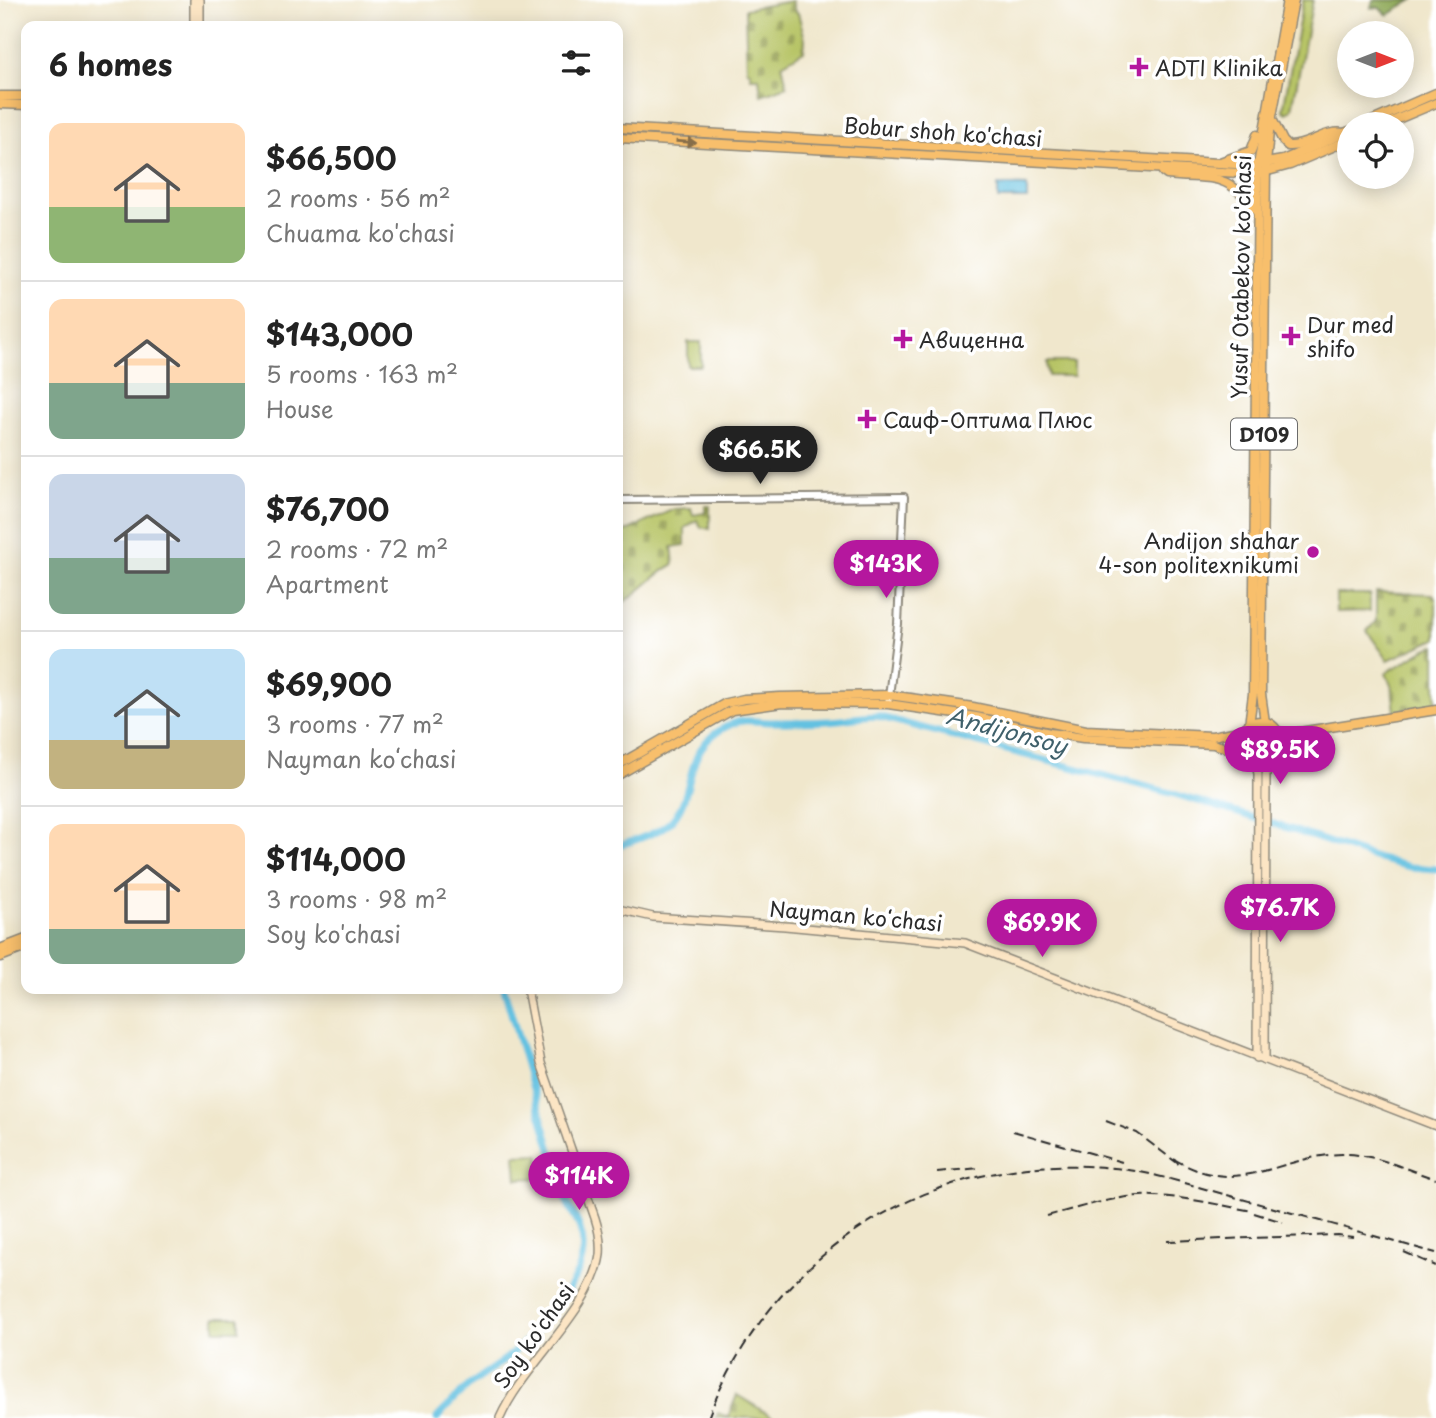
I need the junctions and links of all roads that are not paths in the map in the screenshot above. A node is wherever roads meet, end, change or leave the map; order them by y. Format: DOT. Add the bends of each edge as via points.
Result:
graph roads {
  1 [pos="194,0"];
  2 [pos="200,0"];
  3 [pos="1287,0"];
  4 [pos="1294,0"];
  5 [pos="1284,13"];
  6 [pos="194,21"];
  7 [pos="200,21"];
  8 [pos="1436,93"];
  9 [pos="0,96"];
  10 [pos="21,96"];
  11 [pos="1436,103"];
  12 [pos="0,104"];
  13 [pos="21,104"];
  14 [pos="1392,112"];
  15 [pos="1414,112"];
  16 [pos="1272,118"];
  17 [pos="623,128"];
  18 [pos="1337,133"];
  19 [pos="623,138"];
  20 [pos="1337,142"];
  21 [pos="880,149"];
  22 [pos="925,151"];
  23 [pos="1216,164"];
  24 [pos="1262,169"];
  25 [pos="1162,170"];
  26 [pos="1257,212"];
  27 [pos="623,500"];
  28 [pos="888,700"];
  29 [pos="1436,710"];
  30 [pos="1436,716"];
  31 [pos="1265,722"];
  32 [pos="1350,727"];
  33 [pos="1246,728"];
  34 [pos="1278,732"];
  35 [pos="1280,745"];
  36 [pos="1247,755"];
  37 [pos="1269,759"];
  38 [pos="623,762"];
  39 [pos="623,772"];
  40 [pos="1262,807"];
  41 [pos="623,910"];
  42 [pos="21,941"];
  43 [pos="0,949"];
  44 [pos="21,949"];
  45 [pos="0,957"];
  46 [pos="528,994"];
  47 [pos="1261,1059"];
  48 [pos="1436,1126"];
  49 [pos="500,1418"];
  1 -- 6 [label="main road"];
  2 -- 7 [label="main road"];
  3 -- 5 [label="main road, Yusuf Otabekov ko'chasi"];
  4 -- 16 [label="main road, Yusuf Otabekov ko'chasi"];
  5 -- 23 [label="main road" via="1276,29 1254,146"];
  5 -- 24 [label="main road, Yusuf Otabekov ko'chasi"];
  8 -- 14 [label="main road"];
  9 -- 10 [label="main road"];
  11 -- 15 [label="main road"];
  12 -- 13 [label="main road"];
  16 -- 18 [label="main road" via="1288,146"];
  16 -- 24 [label="main road, Yusuf Otabekov ko'chasi"];
  17 -- 21 [label="main road, Bobur shoh ko'chasi"];
  19 -- 21 [label="main road, Bobur shoh ko'chasi, one-way"];
  20 -- 24 [label="main road" via="1315,156"];
  21 -- 22 [label="main road, Bobur shoh ko'chasi"];
  22 -- 23 [label="main road, Bobur shoh ko'chasi"];
  22 -- 25 [label="main road, Bobur shoh ko'chasi"];
  23 -- 24 [label="main road, Bobur shoh ko'chasi"];
  24 -- 25 [label="main road, Bobur shoh ko'chasi"];
  24 -- 26 [label="main road, Yusuf Otabekov ko'chasi / D109"];
  24 -- 31 [label="main road, Yusuf Otabekov ko'chasi / D109" via="1261,694"];
  25 -- 26 [label="main road" via="1167,175 1220,179 1240,190"];
  26 -- 33 [label="main road, Yusuf Otabekov ko'chasi / D109" via="1253,695"];
  27 -- 28 [label="street" via="904,497 898,624"];
  28 -- 33 [label="main road" via="973,707 1086,730 1212,736"];
  28 -- 36 [label="main road" via="1049,733 1213,744"];
  28 -- 38 [label="main road" via="780,697 735,701"];
  28 -- 39 [label="main road" via="782,703 732,710"];
  29 -- 32 [label="main road"];
  30 -- 32 [label="main road"];
  31 -- 33 [label="main road"];
  31 -- 34 [label="main road"];
  32 -- 34 [label="main road"];
  32 -- 35 [label="main road"];
  33 -- 36 [label="main road, D109" via="1240,741"];
  34 -- 35 [label="main road"];
  35 -- 37 [label="main road"];
  36 -- 37 [label="main road" via="1259,761"];
  36 -- 40 [label="main road" via="1257,769"];
  37 -- 40 [label="main road"];
  40 -- 47 [label="main road"];
  41 -- 47 [label="main road, Nayman koʻchasi" via="653,917 965,943"];
  42 -- 43 [label="main road"];
  44 -- 45 [label="main road"];
  46 -- 49 [label="main road, Soy ko'chasi" via="541,1063 595,1217 600,1253 593,1278 575,1310 521,1380"];
  47 -- 48 [label="main road, Nayman koʻchasi"];
}
